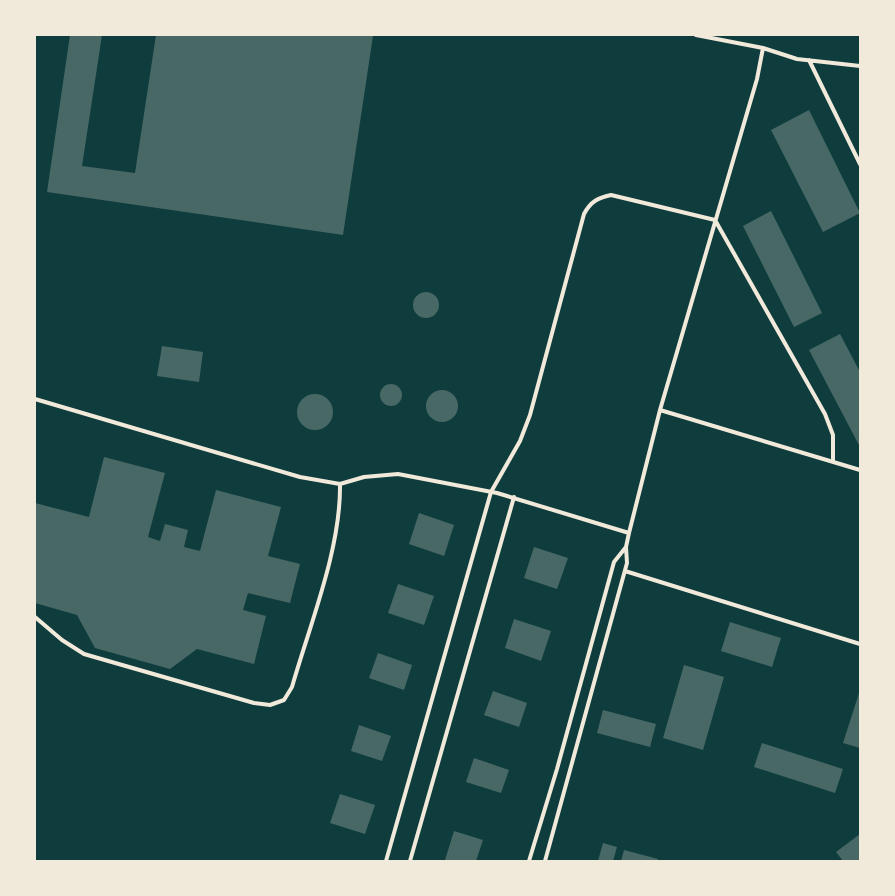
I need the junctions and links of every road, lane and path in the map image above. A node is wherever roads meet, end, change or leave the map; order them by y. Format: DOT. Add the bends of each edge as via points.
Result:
graph roads {
  1 [pos="696,35"];
  2 [pos="763,48"];
  3 [pos="809,60"];
  4 [pos="860,66"];
  5 [pos="860,164"];
  6 [pos="715,220"];
  7 [pos="35,399"];
  8 [pos="660,410"];
  9 [pos="833,462"];
  10 [pos="860,470"];
  11 [pos="340,484"];
  12 [pos="491,492"];
  13 [pos="514,498"];
  14 [pos="629,532"];
  15 [pos="626,547"];
  16 [pos="625,571"];
  17 [pos="35,617"];
  18 [pos="860,644"];
  19 [pos="386,861"];
  20 [pos="410,861"];
  21 [pos="529,861"];
  22 [pos="544,861"];
  1 -- 2 [label="lane"];
  2 -- 3 [label="lane"];
  2 -- 6 [label="lane" via="757,79"];
  3 -- 4 [label="lane"];
  3 -- 5 [label="lane"];
  6 -- 8 [label="lane"];
  6 -- 9 [label="lane" via="825,414 833,435"];
  6 -- 12 [label="lane" via="611,195 589,204 530,415 520,441"];
  7 -- 11 [label="lane" via="300,477"];
  8 -- 9 [label="lane"];
  8 -- 14 [label="lane"];
  9 -- 10 [label="lane"];
  11 -- 12 [label="lane" via="364,477 398,474"];
  11 -- 17 [label="lane" via="340,512 328,565 292,687 284,700 270,705 254,703 84,654"];
  12 -- 13 [label="lane"];
  12 -- 19 [label="lane"];
  13 -- 14 [label="lane"];
  13 -- 20 [label="lane"];
  14 -- 15 [label="lane"];
  15 -- 16 [label="lane"];
  15 -- 21 [label="lane" via="614,562"];
  16 -- 18 [label="lane"];
  16 -- 22 [label="lane"];
}
